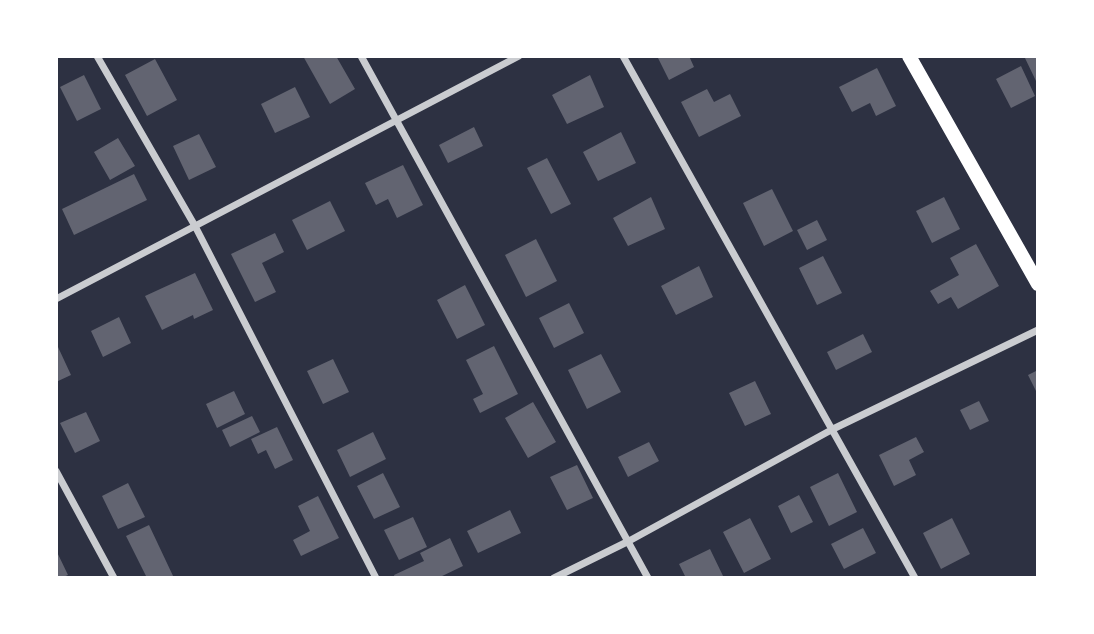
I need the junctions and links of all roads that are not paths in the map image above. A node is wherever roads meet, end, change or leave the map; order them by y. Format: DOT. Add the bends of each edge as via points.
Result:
graph roads {
  1 [pos="97,56"];
  2 [pos="361,56"];
  3 [pos="519,56"];
  4 [pos="623,56"];
  5 [pos="909,56"];
  6 [pos="397,120"];
  7 [pos="195,226"];
  8 [pos="1038,284"];
  9 [pos="56,299"];
  10 [pos="1038,330"];
  11 [pos="833,429"];
  12 [pos="56,471"];
  13 [pos="629,541"];
  14 [pos="114,578"];
  15 [pos="376,578"];
  16 [pos="554,578"];
  17 [pos="648,578"];
  18 [pos="915,578"];
  1 -- 7 [label="street"];
  2 -- 6 [label="street"];
  3 -- 6 [label="street"];
  4 -- 11 [label="street"];
  5 -- 8 [label="main road"];
  6 -- 7 [label="street"];
  6 -- 13 [label="street"];
  7 -- 9 [label="street"];
  7 -- 15 [label="street"];
  10 -- 11 [label="street"];
  11 -- 13 [label="street"];
  11 -- 18 [label="street"];
  12 -- 14 [label="street"];
  13 -- 16 [label="street"];
  13 -- 17 [label="street"];
}
